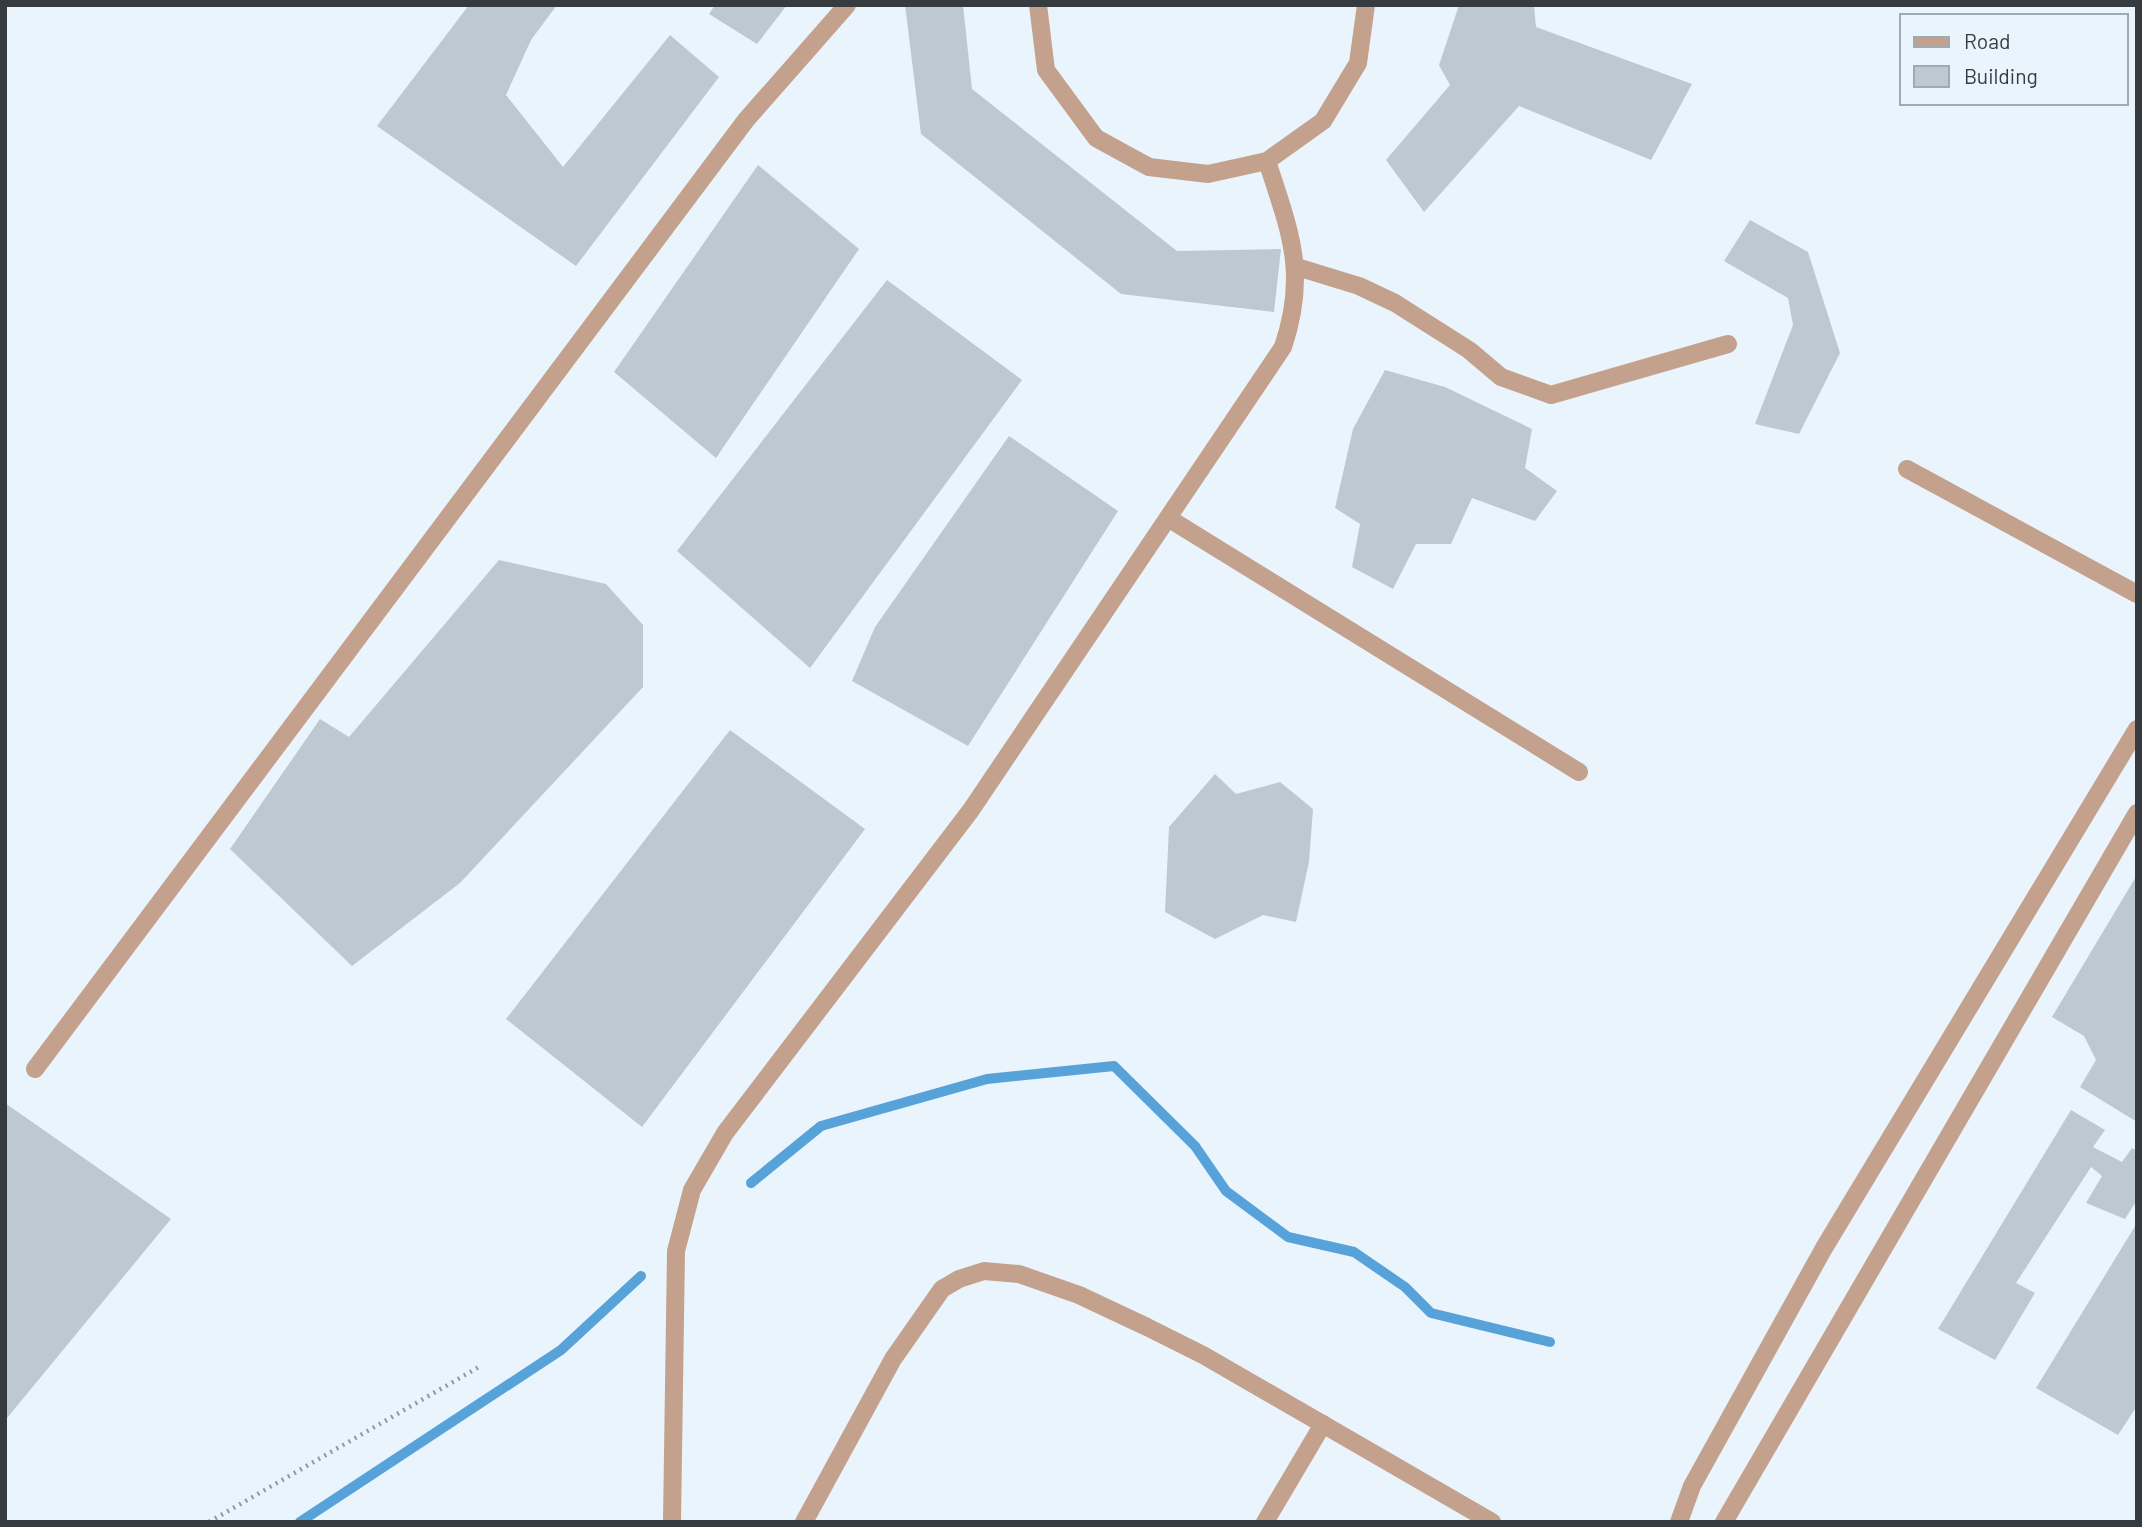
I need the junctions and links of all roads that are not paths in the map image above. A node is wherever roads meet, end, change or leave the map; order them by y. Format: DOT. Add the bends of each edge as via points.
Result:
graph roads {
  1 [pos="847,5"];
  2 [pos="1038,5"];
  3 [pos="1366,5"];
  4 [pos="1267,161"];
  5 [pos="1297,267"];
  6 [pos="1728,344"];
  7 [pos="1907,469"];
  8 [pos="1168,517"];
  9 [pos="2137,594"];
  10 [pos="2137,729"];
  11 [pos="1579,772"];
  12 [pos="2137,813"];
  13 [pos="35,1069"];
  14 [pos="1322,1424"];
  15 [pos="672,1522"];
  16 [pos="804,1522"];
  17 [pos="1265,1522"];
  18 [pos="1492,1522"];
  19 [pos="1679,1522"];
  20 [pos="1724,1522"];
  1 -- 13 [label="street" via="746,120"];
  2 -- 4 [label="street" via="1046,70 1096,138 1149,167 1208,174"];
  3 -- 4 [label="street" via="1359,63 1323,121"];
  4 -- 5 [label="street"];
  5 -- 6 [label="street" via="1359,286 1395,303 1469,350 1501,377 1551,395"];
  5 -- 8 [label="street" via="1295,313 1283,347"];
  7 -- 9 [label="street"];
  8 -- 11 [label="street"];
  8 -- 15 [label="street" via="971,810 725,1133 692,1190 681,1222 674,1272"];
  10 -- 19 [label="street" via="1824,1248 1692,1486"];
  12 -- 20 [label="street"];
  14 -- 16 [label="street" via="1203,1355 1079,1295 1019,1274 984,1271 942,1289 893,1359"];
  14 -- 17 [label="street"];
  14 -- 18 [label="street"];
}
